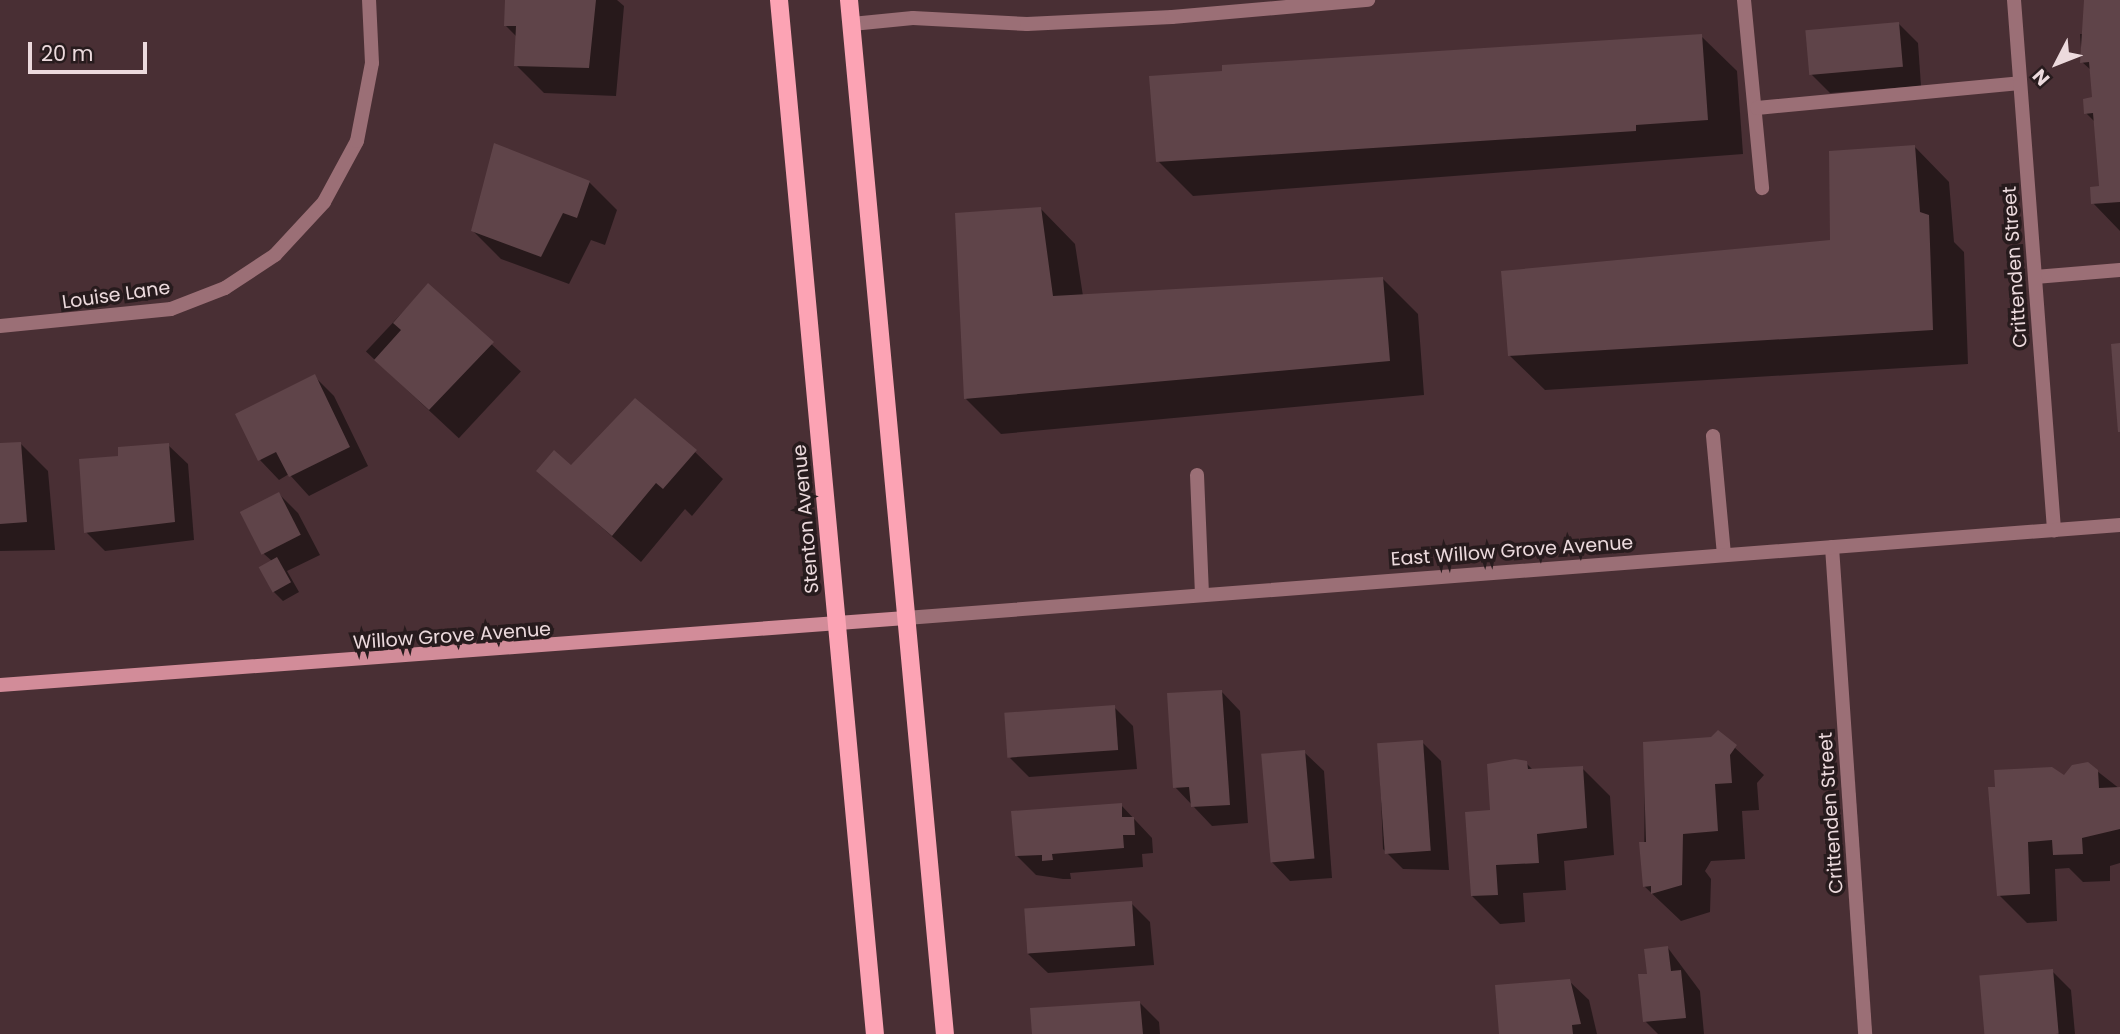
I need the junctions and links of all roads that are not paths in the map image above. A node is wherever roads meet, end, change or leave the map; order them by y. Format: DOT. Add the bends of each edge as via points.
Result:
graph roads {
  1 [pos="369,0"];
  2 [pos="779,0"];
  3 [pos="849,0"];
  4 [pos="1368,0"];
  5 [pos="1744,0"];
  6 [pos="2014,0"];
  7 [pos="852,24"];
  8 [pos="2021,83"];
  9 [pos="1757,108"];
  10 [pos="1762,188"];
  11 [pos="2120,270"];
  12 [pos="2035,277"];
  13 [pos="0,326"];
  14 [pos="1713,436"];
  15 [pos="1197,475"];
  16 [pos="2120,525"];
  17 [pos="2054,530"];
  18 [pos="1832,547"];
  19 [pos="1724,554"];
  20 [pos="1202,595"];
  21 [pos="906,618"];
  22 [pos="837,627"];
  23 [pos="0,685"];
  24 [pos="875,1034"];
  25 [pos="945,1034"];
  26 [pos="1865,1034"];
  1 -- 13 [label="street, Louise Lane" via="372,63 357,141 324,202 275,255 225,288 171,309"];
  2 -- 22 [label="main road, Stenton Avenue"];
  3 -- 7 [label="main road"];
  4 -- 7 [label="street" via="1027,24 913,18"];
  5 -- 9 [label="street"];
  6 -- 8 [label="street, Crittenden Street"];
  7 -- 21 [label="main road"];
  8 -- 9 [label="street"];
  8 -- 12 [label="street, Crittenden Street"];
  9 -- 10 [label="street"];
  11 -- 12 [label="street"];
  12 -- 17 [label="street, Crittenden Street"];
  14 -- 19 [label="street"];
  15 -- 20 [label="street"];
  16 -- 17 [label="street, East Willow Grove Avenue"];
  17 -- 18 [label="street, East Willow Grove Avenue"];
  18 -- 19 [label="street, East Willow Grove Avenue"];
  18 -- 26 [label="street, Crittenden Street"];
  19 -- 20 [label="street, East Willow Grove Avenue"];
  20 -- 21 [label="street, East Willow Grove Avenue"];
  21 -- 22 [label="street, Willow Grove Avenue"];
  21 -- 25 [label="main road"];
  22 -- 23 [label="street, Willow Grove Avenue"];
  22 -- 24 [label="main road, Stenton Avenue"];
}
